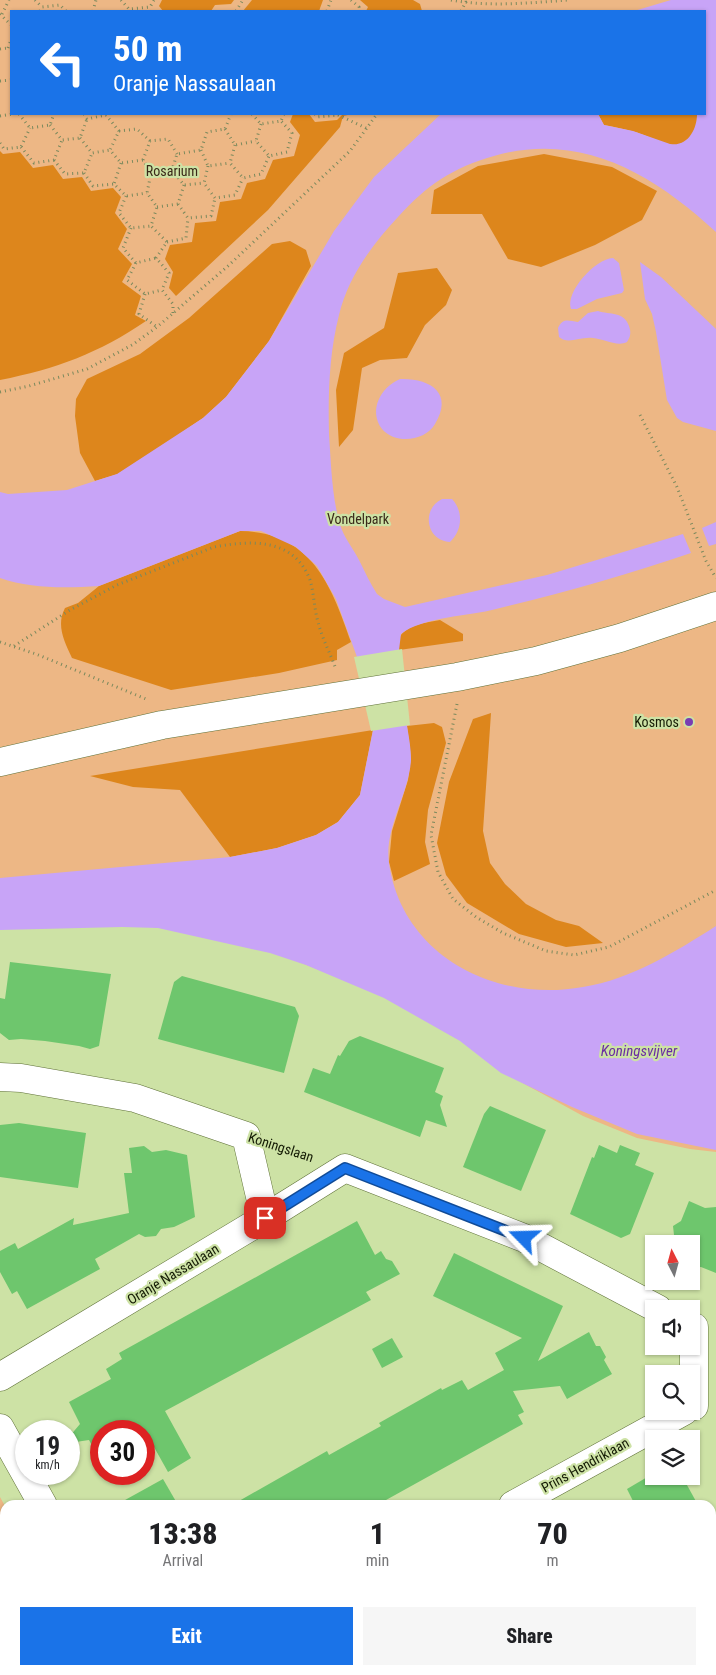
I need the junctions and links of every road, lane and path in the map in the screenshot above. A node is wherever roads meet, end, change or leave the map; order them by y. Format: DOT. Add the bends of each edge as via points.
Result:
graph roads {
  1 [pos="9,0"];
  2 [pos="35,0"];
  3 [pos="62,0"];
  4 [pos="121,0"];
  5 [pos="154,0"];
  6 [pos="351,0"];
  7 [pos="451,0"];
  8 [pos="568,0"];
  9 [pos="467,1"];
  10 [pos="60,5"];
  11 [pos="42,7"];
  12 [pos="150,7"];
  13 [pos="40,10"];
  14 [pos="65,10"];
  15 [pos="129,10"];
  16 [pos="152,10"];
  17 [pos="358,10"];
  18 [pos="1,14"];
  19 [pos="10,24"];
  20 [pos="0,49"];
  21 [pos="10,49"];
  22 [pos="20,115"];
  23 [pos="54,115"];
  24 [pos="85,115"];
  25 [pos="231,115"];
  26 [pos="253,115"];
  27 [pos="284,115"];
  28 [pos="316,115"];
  29 [pos="331,115"];
  30 [pos="340,115"];
  31 [pos="376,115"];
  32 [pos="87,119"];
  33 [pos="281,121"];
  34 [pos="261,124"];
  35 [pos="50,126"];
  36 [pos="30,128"];
  37 [pos="366,128"];
  38 [pos="225,129"];
  39 [pos="119,131"];
  40 [pos="80,138"];
  41 [pos="62,140"];
  42 [pos="150,141"];
  43 [pos="256,141"];
  44 [pos="0,143"];
  45 [pos="235,145"];
  46 [pos="21,146"];
  47 [pos="110,150"];
  48 [pos="201,150"];
  49 [pos="92,153"];
  50 [pos="177,154"];
  51 [pos="269,156"];
  52 [pos="54,160"];
  53 [pos="143,160"];
  54 [pos="121,163"];
  55 [pos="230,163"];
  56 [pos="208,166"];
  57 [pos="172,170"];
  58 [pos="84,173"];
  59 [pos="151,173"];
  60 [pos="242,178"];
  61 [pos="204,183"];
  62 [pos="114,184"];
  63 [pos="184,186"];
  64 [pos="147,193"];
  65 [pos="126,196"];
  66 [pos="215,198"];
  67 [pos="178,204"];
  68 [pos="156,207"];
  69 [pos="188,218"];
  70 [pos="151,226"];
  71 [pos="131,228"];
  72 [pos="167,242"];
  73 [pos="156,258"];
  74 [pos="136,263"];
  75 [pos="162,290"];
  76 [pos="145,294"];
  77 [pos="173,313"];
  78 [pos="157,327"];
  79 [pos="0,392"];
  80 [pos="640,415"];
  81 [pos="716,578"];
  82 [pos="716,606"];
  83 [pos="0,642"];
  84 [pos="14,646"];
  85 [pos="456,677"];
  86 [pos="344,684"];
  87 [pos="162,725"];
  88 [pos="0,762"];
  89 [pos="716,890"];
  90 [pos="0,1077"];
  91 [pos="246,1136"];
  92 [pos="345,1168"];
  93 [pos="265,1218"];
  94 [pos="645,1302"];
  95 [pos="0,1377"];
  96 [pos="670,1420"];
  97 [pos="0,1428"];
  98 [pos="41,1500"];
  99 [pos="522,1500"];
  1 -- 18 [label="path"];
  2 -- 11 [label="path"];
  3 -- 10 [label="path"];
  4 -- 15 [label="path"];
  5 -- 12 [label="path"];
  6 -- 17 [label="path" via="360,7"];
  7 -- 9 [label="path"];
  8 -- 9 [label="path" via="524,3"];
  10 -- 11 [label="path"];
  10 -- 14 [label="path"];
  11 -- 13 [label="path"];
  12 -- 15 [label="path"];
  12 -- 16 [label="path"];
  18 -- 19 [label="path"];
  20 -- 21 [label="path"];
  22 -- 36 [label="path"];
  23 -- 35 [label="path"];
  24 -- 32 [label="path"];
  25 -- 38 [label="path"];
  26 -- 34 [label="path"];
  27 -- 33 [label="path"];
  28 -- 29 [label="path"];
  30 -- 37 [label="path"];
  31 -- 37 [label="path"];
  32 -- 39 [label="path" via="106,115"];
  32 -- 40 [label="path"];
  33 -- 34 [label="path"];
  33 -- 51 [label="path" via="292,133 287,152"];
  34 -- 43 [label="path"];
  35 -- 36 [label="path"];
  35 -- 41 [label="path"];
  36 -- 46 [label="path"];
  37 -- 77 [label="path" via="350,151"];
  38 -- 45 [label="path"];
  38 -- 48 [label="path" via="207,132"];
  39 -- 42 [label="path" via="137,129"];
  39 -- 47 [label="path"];
  40 -- 41 [label="path"];
  40 -- 49 [label="path"];
  41 -- 52 [label="path"];
  42 -- 50 [label="path" via="168,140"];
  42 -- 53 [label="path"];
  43 -- 45 [label="path"];
  43 -- 51 [label="path"];
  44 -- 46 [label="path" via="4,149"];
  45 -- 55 [label="path"];
  46 -- 52 [label="path" via="34,163"];
  47 -- 49 [label="path"];
  47 -- 54 [label="path"];
  48 -- 50 [label="path"];
  48 -- 56 [label="path"];
  49 -- 58 [label="path"];
  50 -- 57 [label="path"];
  51 -- 60 [label="path" via="261,174"];
  52 -- 58 [label="path" via="65,174"];
  53 -- 54 [label="path"];
  53 -- 59 [label="path"];
  54 -- 62 [label="path"];
  55 -- 56 [label="path"];
  55 -- 60 [label="path"];
  56 -- 61 [label="path"];
  57 -- 59 [label="path"];
  57 -- 63 [label="path"];
  58 -- 62 [label="path" via="93,186"];
  59 -- 64 [label="path"];
  60 -- 66 [label="path" via="235,196"];
  61 -- 63 [label="path"];
  61 -- 66 [label="path"];
  62 -- 65 [label="path"];
  63 -- 67 [label="path"];
  64 -- 65 [label="path"];
  64 -- 68 [label="path"];
  65 -- 71 [label="path" via="119,213"];
  66 -- 69 [label="path" via="210,216"];
  67 -- 68 [label="path"];
  67 -- 69 [label="path"];
  68 -- 70 [label="path"];
  69 -- 72 [label="path" via="186,238"];
  70 -- 71 [label="path"];
  70 -- 72 [label="path"];
  71 -- 74 [label="path" via="123,248"];
  72 -- 73 [label="path"];
  73 -- 74 [label="path"];
  73 -- 75 [label="path" via="169,273"];
  74 -- 76 [label="path" via="127,280"];
  75 -- 76 [label="path"];
  75 -- 77 [label="path" via="173,304"];
  76 -- 78 [label="path" via="139,314"];
  77 -- 78 [label="path"];
  78 -- 79 [label="path" via="88,369"];
  80 -- 81 [label="path" via="677,487"];
  82 -- 85 [label="street" via="555,656"];
  83 -- 84 [label="path"];
  84 -- 86 [label="path" via="117,585 214,547 259,543 281,548 301,561 310,581 318,622"];
  84 -- 87 [label="path" via="154,703"];
  85 -- 86 [label="street" via="410,684"];
  85 -- 89 [label="path" via="458,698 431,835 438,872 453,899 503,933 546,951 574,954 609,947"];
  86 -- 87 [label="street"];
  87 -- 88 [label="street"];
  90 -- 91 [label="street, Koningslaan" via="135,1098"];
  91 -- 92 [label="path, Koningslaan"];
  91 -- 93 [label="street"];
  92 -- 93 [label="street, Oranje Nassaulaan"];
  92 -- 94 [label="street" via="524,1238"];
  93 -- 95 [label="street, Oranje Nassaulaan"];
  96 -- 99 [label="street, Prins Hendriklaan"];
  97 -- 98 [label="street"];
}
